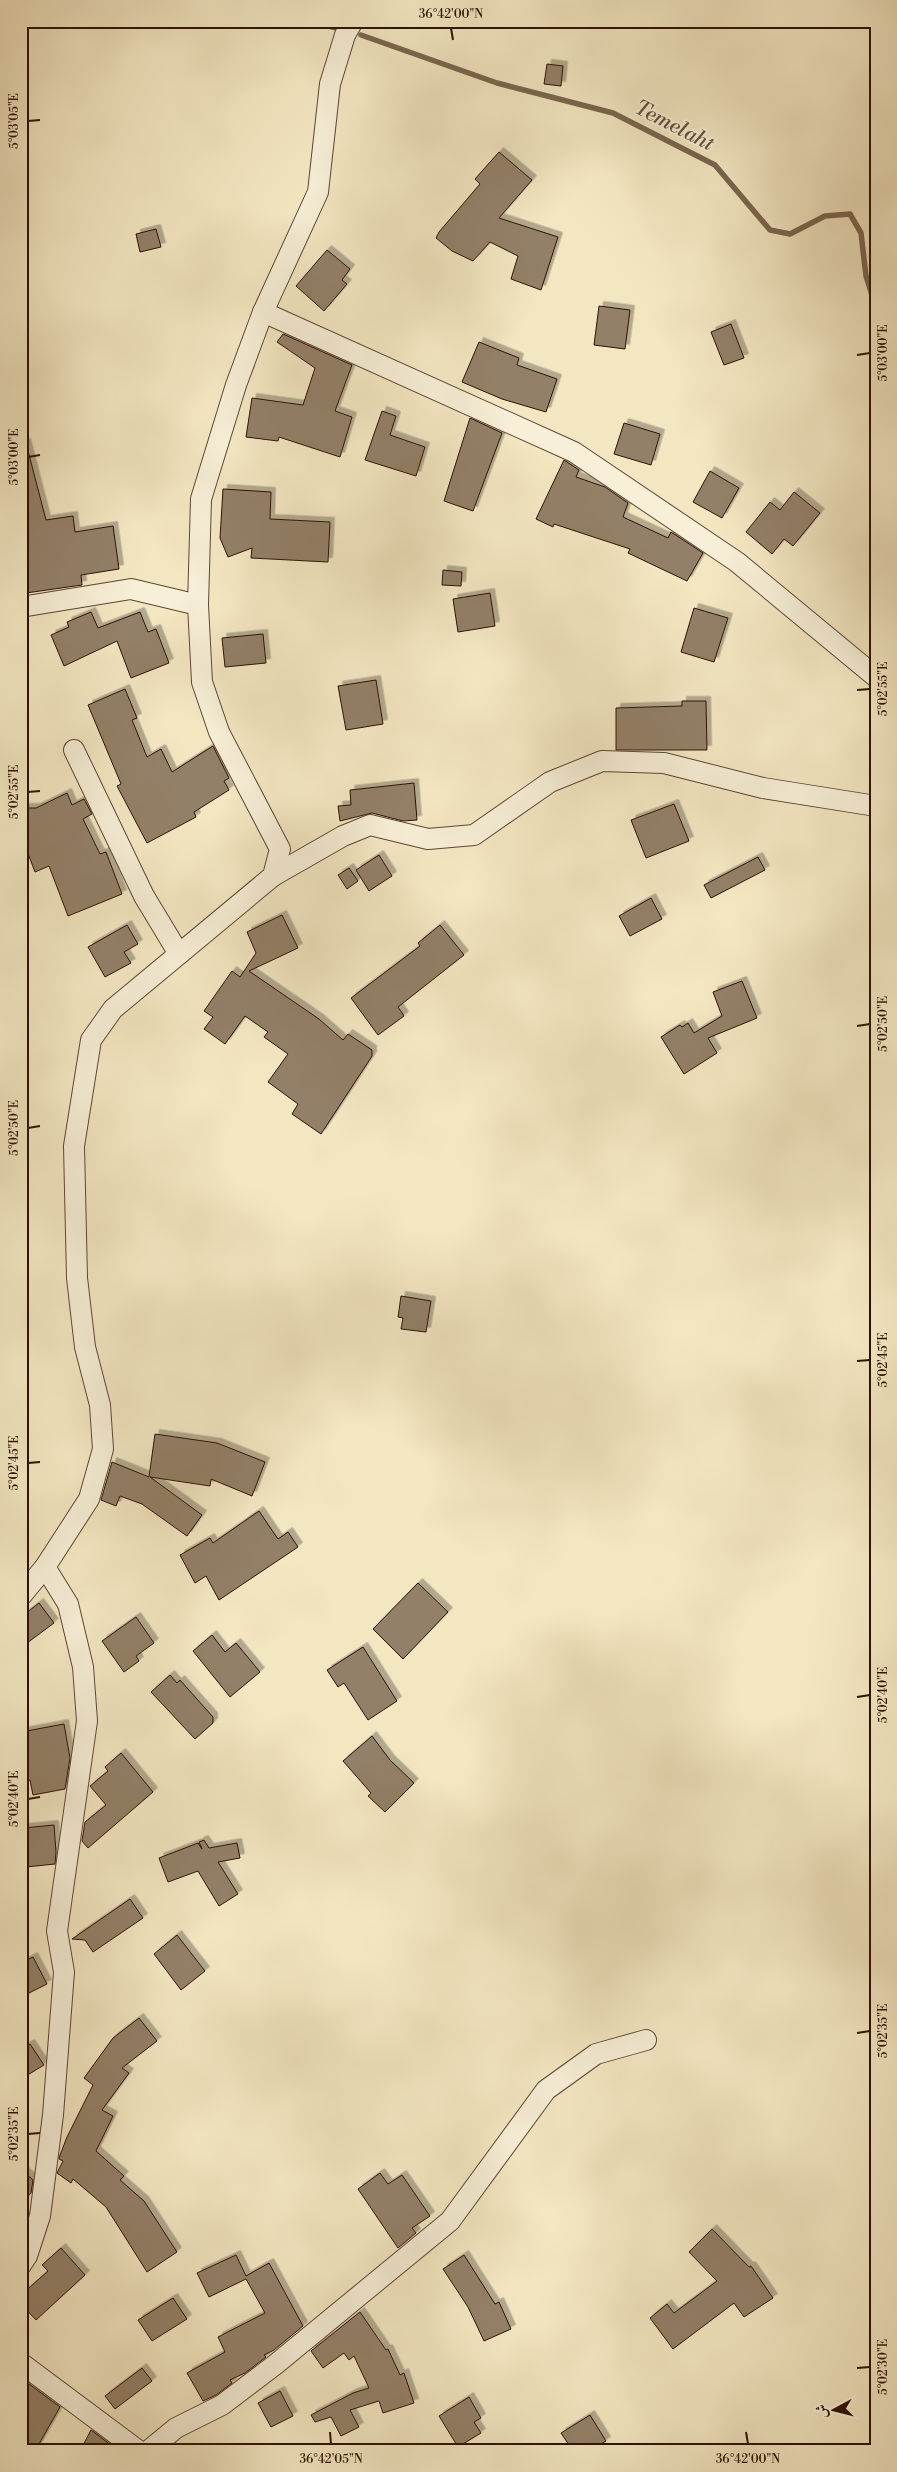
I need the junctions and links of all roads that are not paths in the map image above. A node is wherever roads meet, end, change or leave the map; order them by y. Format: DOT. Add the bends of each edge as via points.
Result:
graph roads {
  1 [pos="353,21"];
  2 [pos="263,312"];
  3 [pos="198,605"];
  4 [pos="21,607"];
  5 [pos="876,677"];
  6 [pos="74,750"];
  7 [pos="876,806"];
  8 [pos="273,876"];
  9 [pos="179,954"];
  10 [pos="45,1567"];
  11 [pos="21,1596"];
  12 [pos="646,2040"];
  13 [pos="21,2265"];
  14 [pos="21,2362"];
  15 [pos="138,2450"];
  1 -- 2 [label="street" via="345,35 330,84 318,192"];
  2 -- 3 [label="street" via="236,385 201,499"];
  2 -- 5 [label="street" via="574,452 738,562"];
  3 -- 4 [label="street" via="131,590"];
  3 -- 8 [label="street" via="202,682 219,732 280,848"];
  6 -- 9 [label="street" via="144,896"];
  7 -- 8 [label="street" via="763,788 664,763 602,761 550,782 474,835 428,839 370,825 343,836"];
  8 -- 9 [label="street"];
  9 -- 10 [label="street" via="113,1009 92,1040 74,1146 77,1278 85,1347 100,1405 103,1449 89,1499"];
  10 -- 11 [label="street"];
  10 -- 13 [label="street" via="68,1604 84,1667 87,1721 56,1931 64,1972 53,2115 40,2216"];
  12 -- 15 [label="street" via="596,2054 546,2090 450,2221 222,2405"];
  14 -- 15 [label="street"];
}
